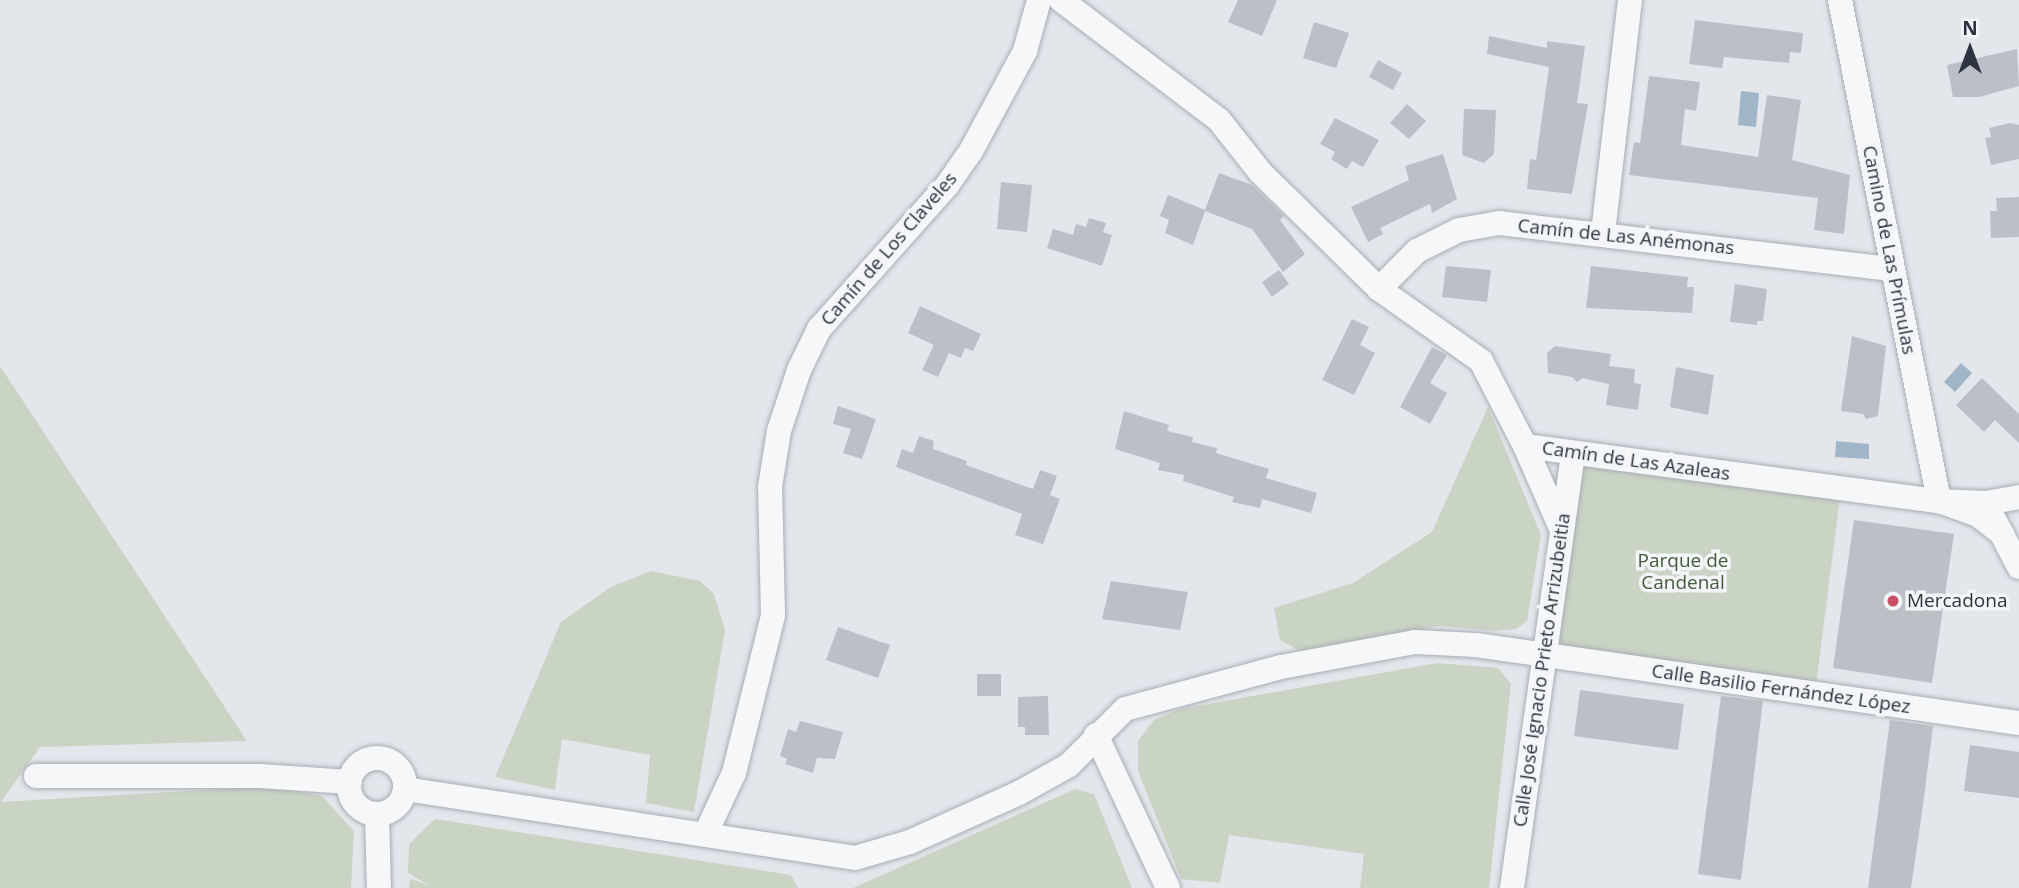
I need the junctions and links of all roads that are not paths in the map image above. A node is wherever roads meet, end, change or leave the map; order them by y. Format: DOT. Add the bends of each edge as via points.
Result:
graph roads {
  1 [pos="1039,0"];
  2 [pos="1061,0"];
  3 [pos="1630,0"];
  4 [pos="1840,0"];
  5 [pos="1603,233"];
  6 [pos="1892,269"];
  7 [pos="1379,289"];
  8 [pos="1525,446"];
  9 [pos="1573,453"];
  10 [pos="2019,498"];
  11 [pos="1940,500"];
  12 [pos="1986,503"];
  13 [pos="1561,529"];
  14 [pos="2002,534"];
  15 [pos="2019,567"];
  16 [pos="1542,657"];
  17 [pos="2019,723"];
  18 [pos="1096,735"];
  19 [pos="36,776"];
  20 [pos="350,782"];
  21 [pos="405,789"];
  22 [pos="377,814"];
  23 [pos="706,833"];
  24 [pos="378,878"];
  25 [pos="1168,888"];
  26 [pos="1511,888"];
  1 -- 23 [label="street, Camín de Los Claveles" via="1025,51 971,150 948,184 819,329 799,370 779,431 770,487 773,615 734,772"];
  2 -- 7 [label="street, Camín de Las Azaleas" via="1219,120 1260,172"];
  3 -- 5 [label="street"];
  4 -- 6 [label="street, Camino de Las Prímulas"];
  5 -- 6 [label="street, Camín de Las Anémonas"];
  5 -- 7 [label="street, Camín de Las Anémonas" via="1499,223 1459,230 1418,251"];
  6 -- 11 [label="street, Camino de Las Prímulas"];
  7 -- 8 [label="street, Camín de Las Azaleas" via="1481,361"];
  8 -- 9 [label="street, Camín de Las Azaleas"];
  8 -- 13 [label="street"];
  9 -- 11 [label="street, Camín de Las Azaleas"];
  9 -- 13 [label="street, Calle José Ignacio Prieto Arrizubeitia"];
  10 -- 12 [label="street, Camín de Las Azaleas"];
  10 -- 14 [label="street, Camín de Las Azaleas" via="2001,516"];
  11 -- 12 [label="street, Camín de Las Azaleas"];
  11 -- 14 [label="street" via="1978,515"];
  12 -- 14 [label="street"];
  13 -- 16 [label="street, Calle José Ignacio Prieto Arrizubeitia"];
  14 -- 15 [label="street"];
  16 -- 17 [label="street, Calle Basilio Fernández López"];
  16 -- 18 [label="street, Calle Basilio Fernández López" via="1476,645 1415,642 1281,667 1125,709"];
  16 -- 26 [label="street, Calle José Ignacio Prieto Arrizubeitia"];
  18 -- 23 [label="street, Calle Basilio Fernández López" via="1069,765 1019,793 910,842 855,858"];
  18 -- 25 [label="street"];
  19 -- 20 [label="street" via="261,776"];
  20 -- 21 [label="street" via="359,765 377,750 400,770"];
  20 -- 22 [label="street" via="353,800"];
  21 -- 22 [label="street" via="393,809"];
  21 -- 23 [label="street, Calle Basilio Fernández López"];
  22 -- 24 [label="street"];
}
